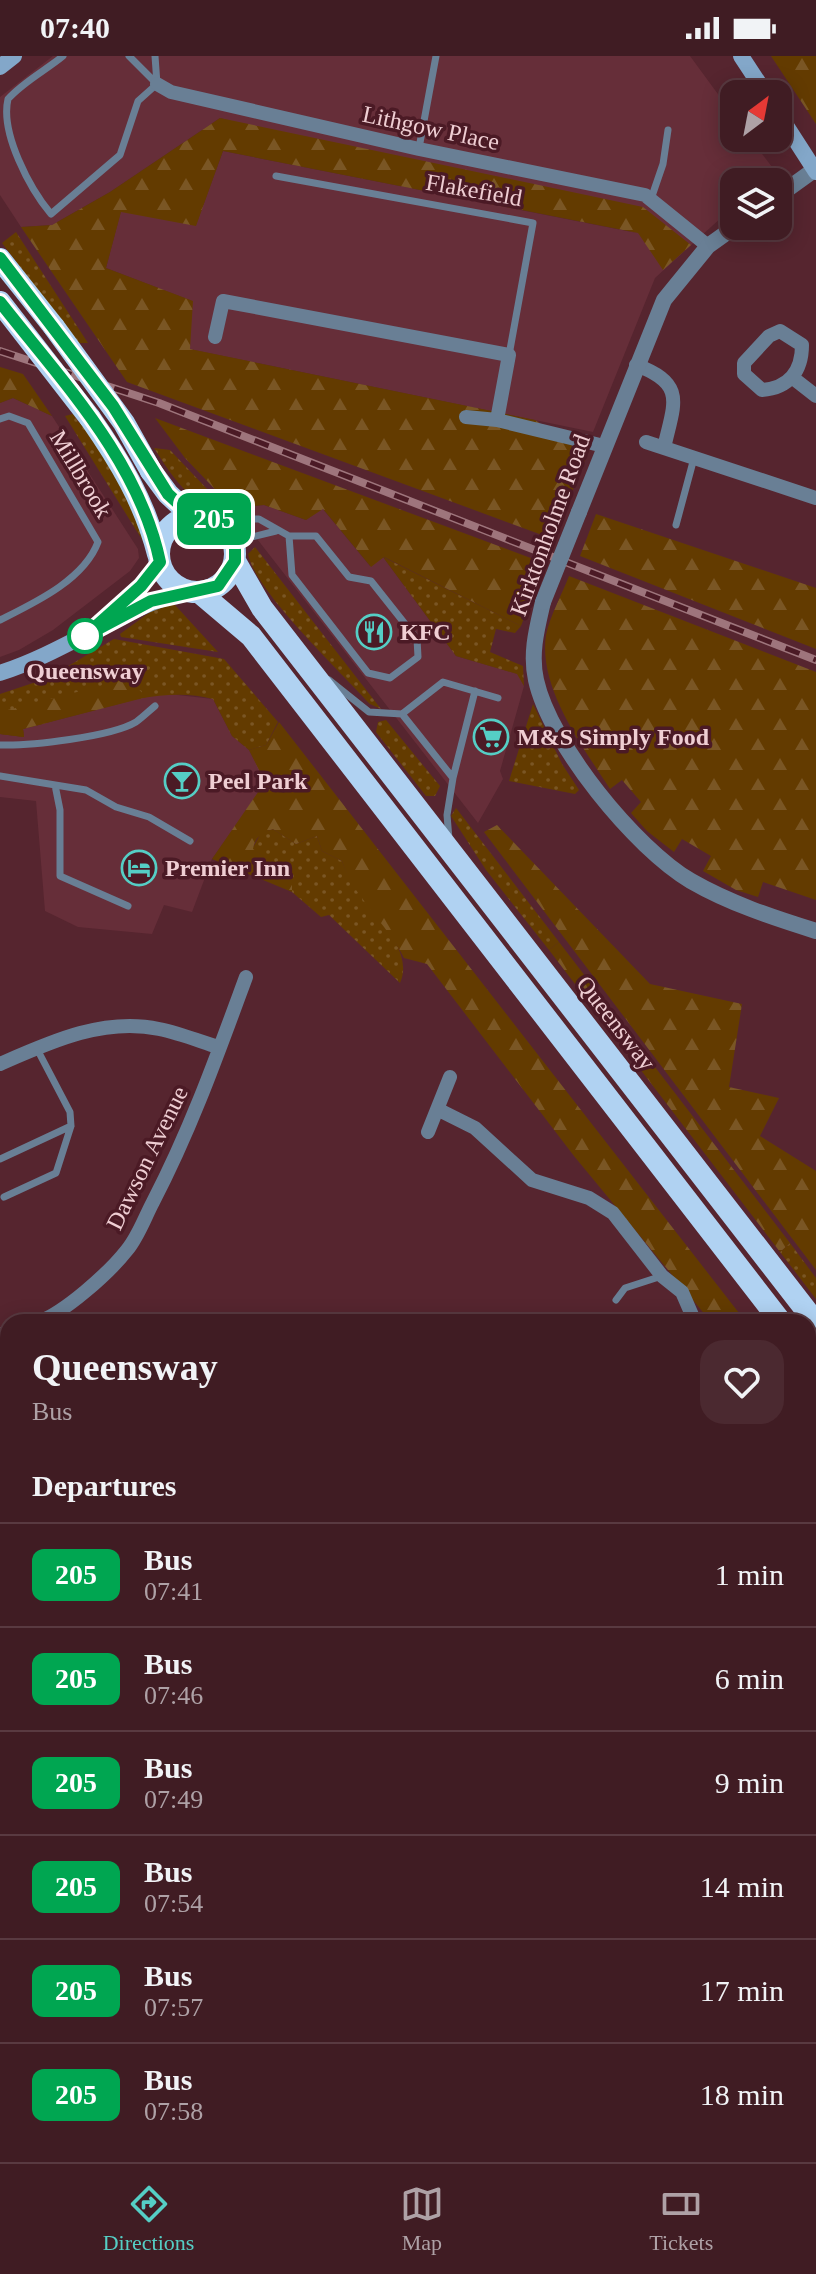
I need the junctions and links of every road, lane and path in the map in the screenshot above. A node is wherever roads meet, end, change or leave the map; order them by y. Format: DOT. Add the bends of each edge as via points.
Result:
graph roads {
  1 [pos="14,56"];
  2 [pos="63,56"];
  3 [pos="129,56"];
  4 [pos="155,56"];
  5 [pos="436,56"];
  6 [pos="741,56"];
  7 [pos="0,67"];
  8 [pos="757,80"];
  9 [pos="157,84"];
  10 [pos="668,130"];
  11 [pos="792,135"];
  12 [pos="1,146"];
  13 [pos="419,149"];
  14 [pos="7,158"];
  15 [pos="815,171"];
  16 [pos="276,176"];
  17 [pos="792,187"];
  18 [pos="651,199"];
  19 [pos="720,237"];
  20 [pos="708,246"];
  21 [pos="0,259"];
  22 [pos="0,302"];
  23 [pos="215,337"];
  24 [pos="509,355"];
  25 [pos="636,365"];
  26 [pos="793,378"];
  27 [pos="816,396"];
  28 [pos="466,417"];
  29 [pos="0,419"];
  30 [pos="497,420"];
  31 [pos="646,442"];
  32 [pos="604,446"];
  33 [pos="664,448"];
  34 [pos="695,457"];
  35 [pos="816,498"];
  36 [pos="192,516"];
  37 [pos="216,520"];
  38 [pos="676,525"];
  39 [pos="276,531"];
  40 [pos="289,536"];
  41 [pos="235,554"];
  42 [pos="160,560"];
  43 [pos="194,591"];
  44 [pos="0,620"];
  45 [pos="85,636"];
  46 [pos="299,657"];
  47 [pos="0,673"];
  48 [pos="475,691"];
  49 [pos="498,698"];
  50 [pos="155,706"];
  51 [pos="402,714"];
  52 [pos="0,745"];
  53 [pos="0,776"];
  54 [pos="453,778"];
  55 [pos="55,785"];
  56 [pos="190,841"];
  57 [pos="450,851"];
  58 [pos="128,906"];
  59 [pos="816,931"];
  60 [pos="246,977"];
  61 [pos="0,1047"];
  62 [pos="36,1047"];
  63 [pos="218,1047"];
  64 [pos="3,1063"];
  65 [pos="450,1077"];
  66 [pos="439,1110"];
  67 [pos="71,1126"];
  68 [pos="428,1132"];
  69 [pos="0,1159"];
  70 [pos="4,1197"];
  71 [pos="662,1276"];
  72 [pos="616,1300"];
  73 [pos="61,1314"];
  74 [pos="692,1314"];
  75 [pos="775,1314"];
  76 [pos="809,1314"];
  1 -- 7 [label="main road"];
  2 -- 12 [label="lane" via="5,100"];
  3 -- 9 [label="lane"];
  4 -- 9 [label="lane"];
  5 -- 13 [label="lane"];
  6 -- 8 [label="main road"];
  9 -- 13 [label="street, Lithgow Place" via="171,92"];
  9 -- 14 [label="lane" via="138,101 120,155 51,214"];
  10 -- 18 [label="lane"];
  11 -- 15 [label="main road"];
  13 -- 18 [label="street, Lithgow Place"];
  15 -- 17 [label="street"];
  16 -- 24 [label="lane, Flakefield" via="533,223"];
  18 -- 20 [label="street, Lithgow Place"];
  19 -- 20 [label="street, Kirktonholme Road"];
  20 -- 25 [label="street, Kirktonholme Road" via="664,300"];
  21 -- 36 [label="highway, bridge" via="113,406 168,494"];
  22 -- 42 [label="highway, bridge" via="124,469 149,519"];
  23 -- 24 [label="street" via="223,301"];
  24 -- 30 [label="street, Flakefield"];
  25 -- 32 [label="street, Kirktonholme Road"];
  25 -- 33 [label="street" via="661,374 670,386 672,412"];
  26 -- 26 [label="street" via="802,345 780,331 744,363 744,374 762,390"];
  26 -- 27 [label="street"];
  28 -- 30 [label="street"];
  29 -- 44 [label="lane, Millbrook" via="9,416 28,423 98,542 92,558 40,600"];
  30 -- 32 [label="street"];
  31 -- 33 [label="street"];
  32 -- 59 [label="street, Kirktonholme Road, bridge" via="543,602 533,642 536,681 559,734 612,810 662,860 727,899"];
  33 -- 34 [label="street"];
  34 -- 35 [label="street"];
  34 -- 38 [label="lane"];
  36 -- 37 [label="highway"];
  36 -- 42 [label="highway" via="171,526"];
  37 -- 39 [label="lane" via="259,519"];
  37 -- 41 [label="highway" via="228,531"];
  39 -- 40 [label="lane"];
  39 -- 41 [label="lane" via="236,541"];
  40 -- 40 [label="lane" via="316,536 349,577 371,581 417,639 418,657 390,678 368,673 292,575"];
  41 -- 43 [label="highway" via="226,579"];
  41 -- 46 [label="highway, Queensway" via="245,584"];
  42 -- 43 [label="highway" via="170,580"];
  42 -- 45 [label="main road" via="141,586"];
  43 -- 45 [label="main road" via="151,601"];
  43 -- 75 [label="highway" via="251,636"];
  45 -- 47 [label="main road" via="33,663"];
  46 -- 51 [label="lane" via="369,712"];
  46 -- 57 [label="highway, Queensway"];
  48 -- 49 [label="lane"];
  48 -- 51 [label="lane" via="443,682"];
  48 -- 54 [label="lane"];
  50 -- 52 [label="lane" via="135,723 111,730"];
  51 -- 54 [label="lane"];
  53 -- 55 [label="lane"];
  54 -- 57 [label="lane" via="447,815"];
  55 -- 56 [label="lane" via="86,790"];
  55 -- 58 [label="lane" via="60,876"];
  57 -- 76 [label="highway, Queensway"];
  60 -- 63 [label="street, Dawson Avenue"];
  61 -- 64 [label="street"];
  62 -- 63 [label="street" via="120,1025 158,1028"];
  62 -- 64 [label="street"];
  62 -- 67 [label="lane" via="70,1112"];
  63 -- 73 [label="street, Dawson Avenue" via="210,1081 128,1250"];
  65 -- 66 [label="street"];
  66 -- 68 [label="street"];
  66 -- 71 [label="street" via="475,1128 532,1180 589,1198 613,1213"];
  67 -- 69 [label="lane"];
  67 -- 70 [label="lane" via="56,1173"];
  71 -- 72 [label="lane" via="625,1288"];
  71 -- 74 [label="street" via="682,1292"];
}
